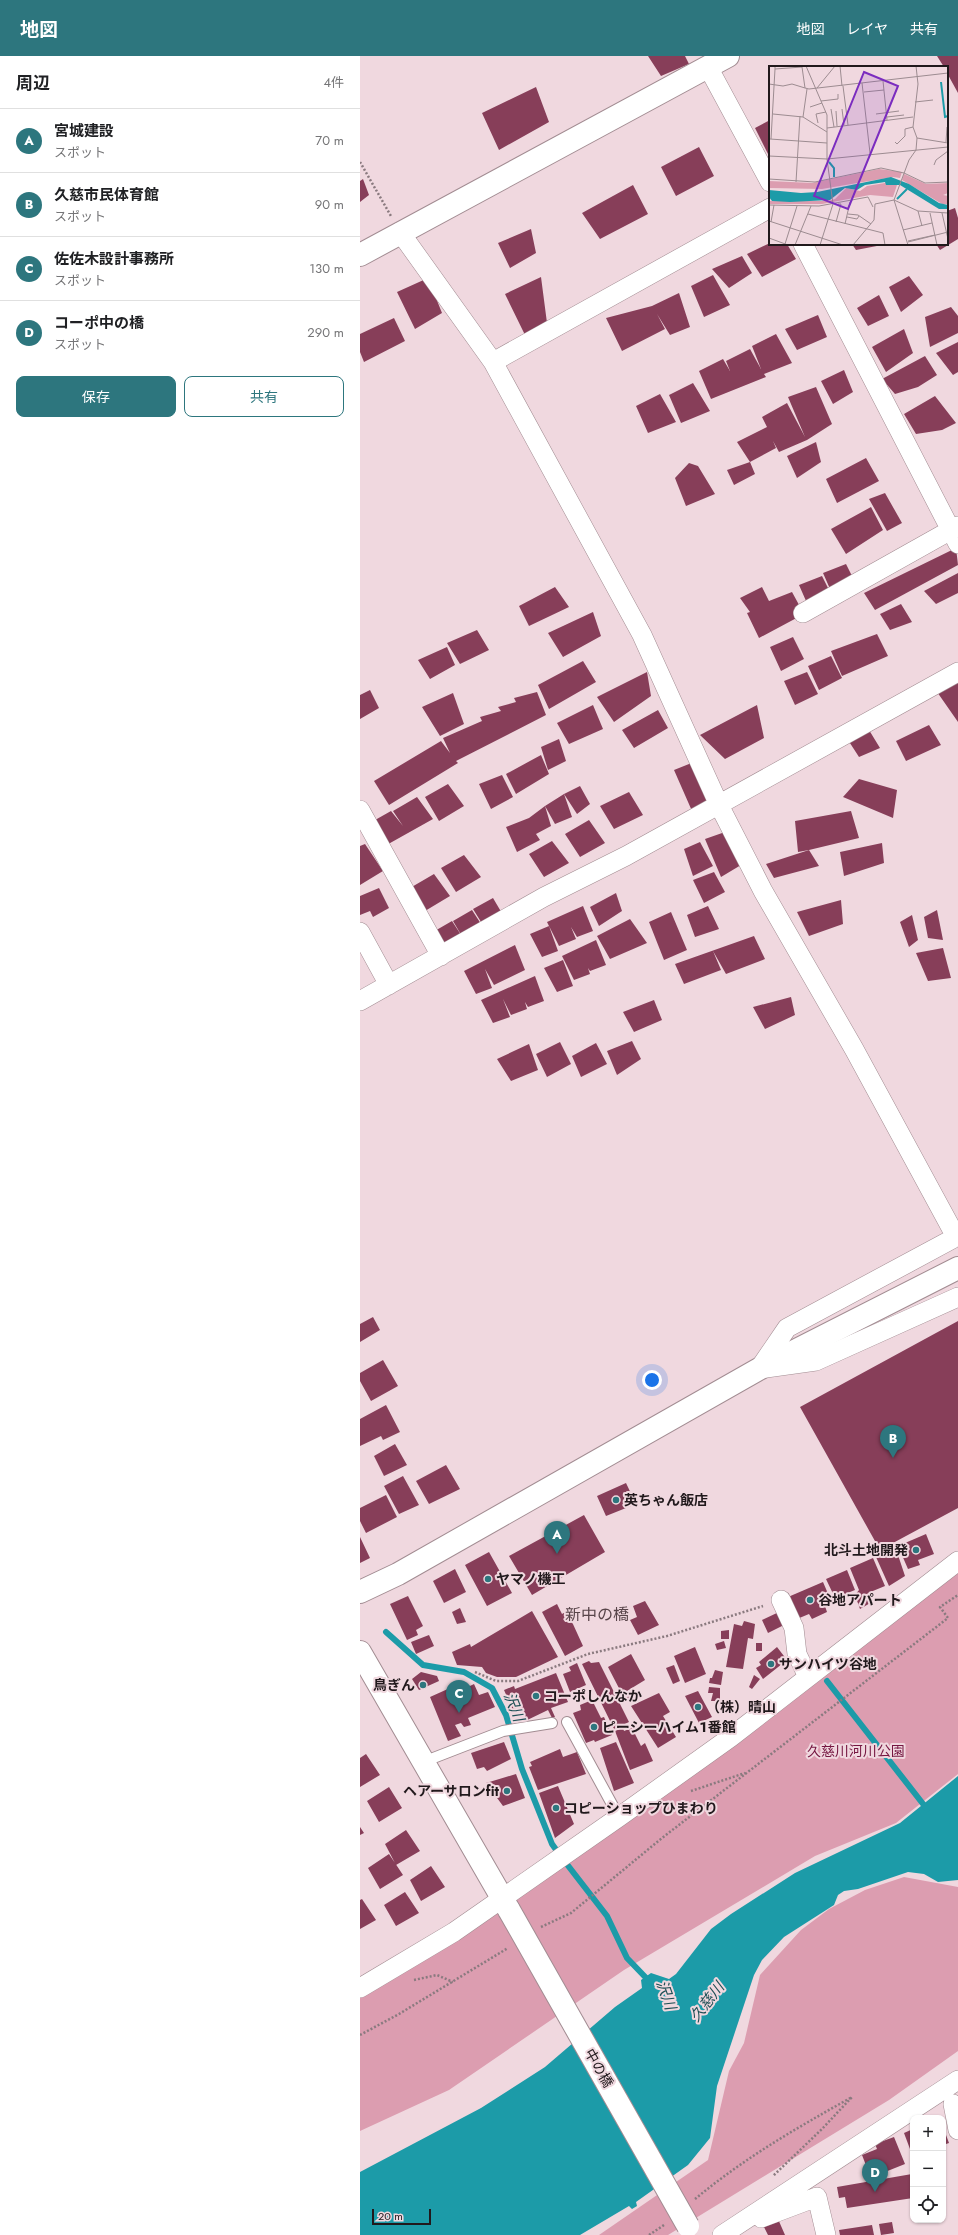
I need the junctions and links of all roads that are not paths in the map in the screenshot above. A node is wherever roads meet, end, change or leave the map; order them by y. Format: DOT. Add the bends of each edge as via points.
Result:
graph roads {
  1 [pos="728,56"];
  2 [pos="708,67"];
  3 [pos="769,180"];
  4 [pos="769,209"];
  5 [pos="400,232"];
  6 [pos="803,245"];
  7 [pos="360,255"];
  8 [pos="493,362"];
  9 [pos="956,533"];
  10 [pos="804,613"];
  11 [pos="958,672"];
  12 [pos="719,805"];
  13 [pos="360,810"];
  14 [pos="360,932"];
  15 [pos="441,956"];
  16 [pos="389,985"];
  17 [pos="360,1001"];
  18 [pos="957,1236"];
  19 [pos="958,1268"];
  20 [pos="958,1297"];
  21 [pos="759,1369"];
  22 [pos="958,1561"];
  23 [pos="360,1592"];
  24 [pos="781,1600"];
  25 [pos="360,1652"];
  26 [pos="808,1677"];
  27 [pos="567,1722"];
  28 [pos="552,1723"];
  29 [pos="423,1762"];
  30 [pos="619,1817"];
  31 [pos="506,1904"];
  32 [pos="360,1988"];
  33 [pos="958,2080"];
  34 [pos="953,2104"];
  35 [pos="958,2130"];
  36 [pos="690,2230"];
  37 [pos="723,2234"];
  38 [pos="826,2235"];
  1 -- 2 [label="street"];
  2 -- 3 [label="street"];
  2 -- 5 [label="street"];
  4 -- 8 [label="street"];
  5 -- 7 [label="street"];
  5 -- 8 [label="street"];
  6 -- 9 [label="street"];
  8 -- 12 [label="street" via="642,636"];
  9 -- 10 [label="street"];
  11 -- 12 [label="street"];
  12 -- 15 [label="street" via="544,897"];
  12 -- 18 [label="street" via="763,891"];
  13 -- 15 [label="street"];
  14 -- 16 [label="street"];
  15 -- 16 [label="street"];
  16 -- 17 [label="street"];
  18 -- 21 [label="street" via="787,1328"];
  19 -- 21 [label="street" via="855,1318"];
  20 -- 21 [label="street" via="816,1362"];
  21 -- 23 [label="street" via="405,1570"];
  22 -- 26 [label="street"];
  24 -- 26 [label="street" via="794,1628 797,1654"];
  25 -- 29 [label="street, 中の橋"];
  26 -- 30 [label="street" via="731,1737"];
  27 -- 30 [label="lane"];
  28 -- 29 [label="lane" via="503,1731"];
  29 -- 31 [label="street, 中の橋"];
  30 -- 31 [label="street"];
  31 -- 32 [label="street"];
  31 -- 36 [label="street, 中の橋, bridge"];
  33 -- 37 [label="street"];
  34 -- 35 [label="street"];
  37 -- 38 [label="street" via="817,2197"];
}
